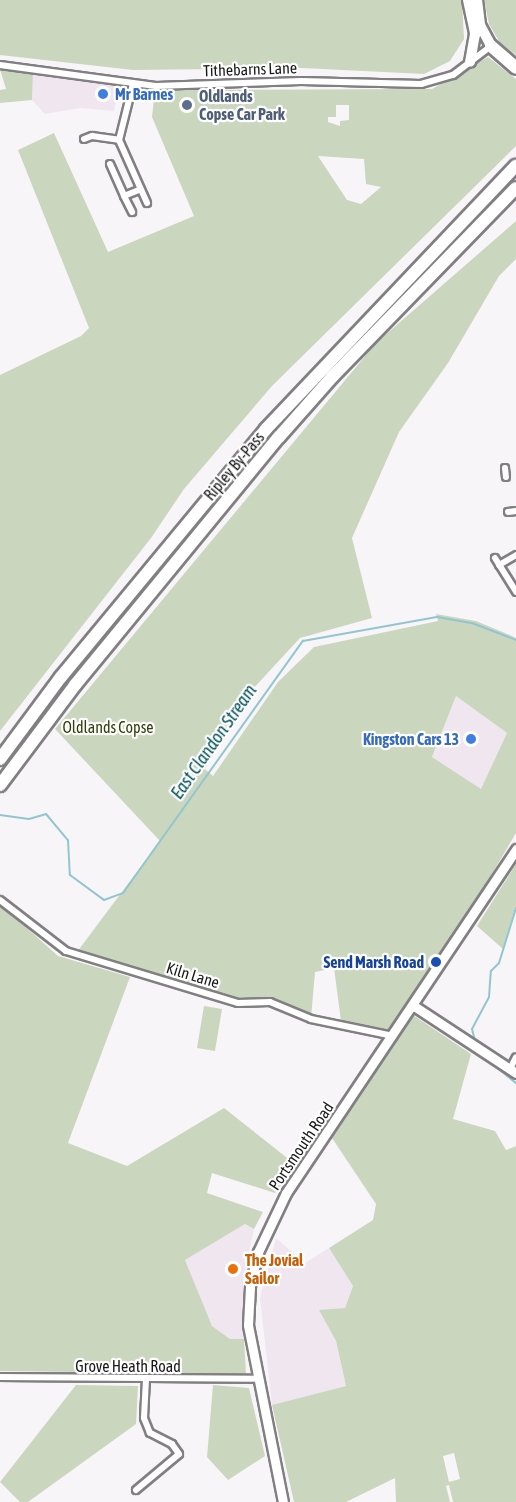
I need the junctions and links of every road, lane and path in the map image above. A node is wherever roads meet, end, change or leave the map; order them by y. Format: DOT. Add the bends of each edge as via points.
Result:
graph roads {
  1 [pos="468,0"];
  2 [pos="477,0"];
  3 [pos="491,46"];
  4 [pos="470,62"];
  5 [pos="0,65"];
  6 [pos="516,68"];
  7 [pos="133,84"];
  8 [pos="84,139"];
  9 [pos="119,140"];
  10 [pos="110,164"];
  11 [pos="516,166"];
  12 [pos="516,188"];
  13 [pos="141,189"];
  14 [pos="124,195"];
  15 [pos="147,203"];
  16 [pos="132,212"];
  17 [pos="505,468"];
  18 [pos="506,477"];
  19 [pos="516,511"];
  20 [pos="508,512"];
  21 [pos="516,555"];
  22 [pos="495,558"];
  23 [pos="499,565"];
  24 [pos="516,592"];
  25 [pos="0,759"];
  26 [pos="0,785"];
  27 [pos="516,849"];
  28 [pos="0,900"];
  29 [pos="414,1006"];
  30 [pos="393,1036"];
  31 [pos="516,1057"];
  32 [pos="513,1071"];
  33 [pos="0,1377"];
  34 [pos="146,1378"];
  35 [pos="256,1379"];
  36 [pos="136,1490"];
  37 [pos="283,1502"];
  1 -- 4 [label="main road" via="475,34"];
  2 -- 3 [label="main road" via="480,25"];
  3 -- 4 [label="street, Tithebarns Lane"];
  3 -- 6 [label="highway"];
  4 -- 7 [label="street, Tithebarns Lane" via="453,75 421,84"];
  5 -- 7 [label="street, Tithebarns Lane"];
  7 -- 9 [label="street"];
  8 -- 9 [label="street" via="92,136"];
  9 -- 13 [label="street"];
  10 -- 14 [label="street"];
  11 -- 25 [label="highway, Ripley By-Pass" via="266,429 61,677"];
  12 -- 26 [label="highway, Ripley By-Pass" via="279,437 75,685"];
  13 -- 14 [label="street"];
  13 -- 15 [label="street"];
  14 -- 16 [label="street"];
  17 -- 18 [label="street"];
  19 -- 20 [label="street"];
  21 -- 23 [label="street"];
  22 -- 23 [label="street"];
  23 -- 24 [label="street"];
  27 -- 29 [label="main road, Portsmouth Road"];
  28 -- 30 [label="street, Kiln Lane" via="66,951 238,1003 270,1002 311,1019"];
  29 -- 30 [label="main road, Portsmouth Road"];
  29 -- 32 [label="main road"];
  30 -- 35 [label="main road, Portsmouth Road" via="286,1192 263,1238 253,1270 247,1312"];
  31 -- 32 [label="street"];
  33 -- 34 [label="street, Grove Heath Road"];
  34 -- 35 [label="street, Grove Heath Road"];
  34 -- 36 [label="street" via="144,1418 150,1433 172,1443 179,1454"];
  35 -- 37 [label="main road, Portsmouth Road"];
}
